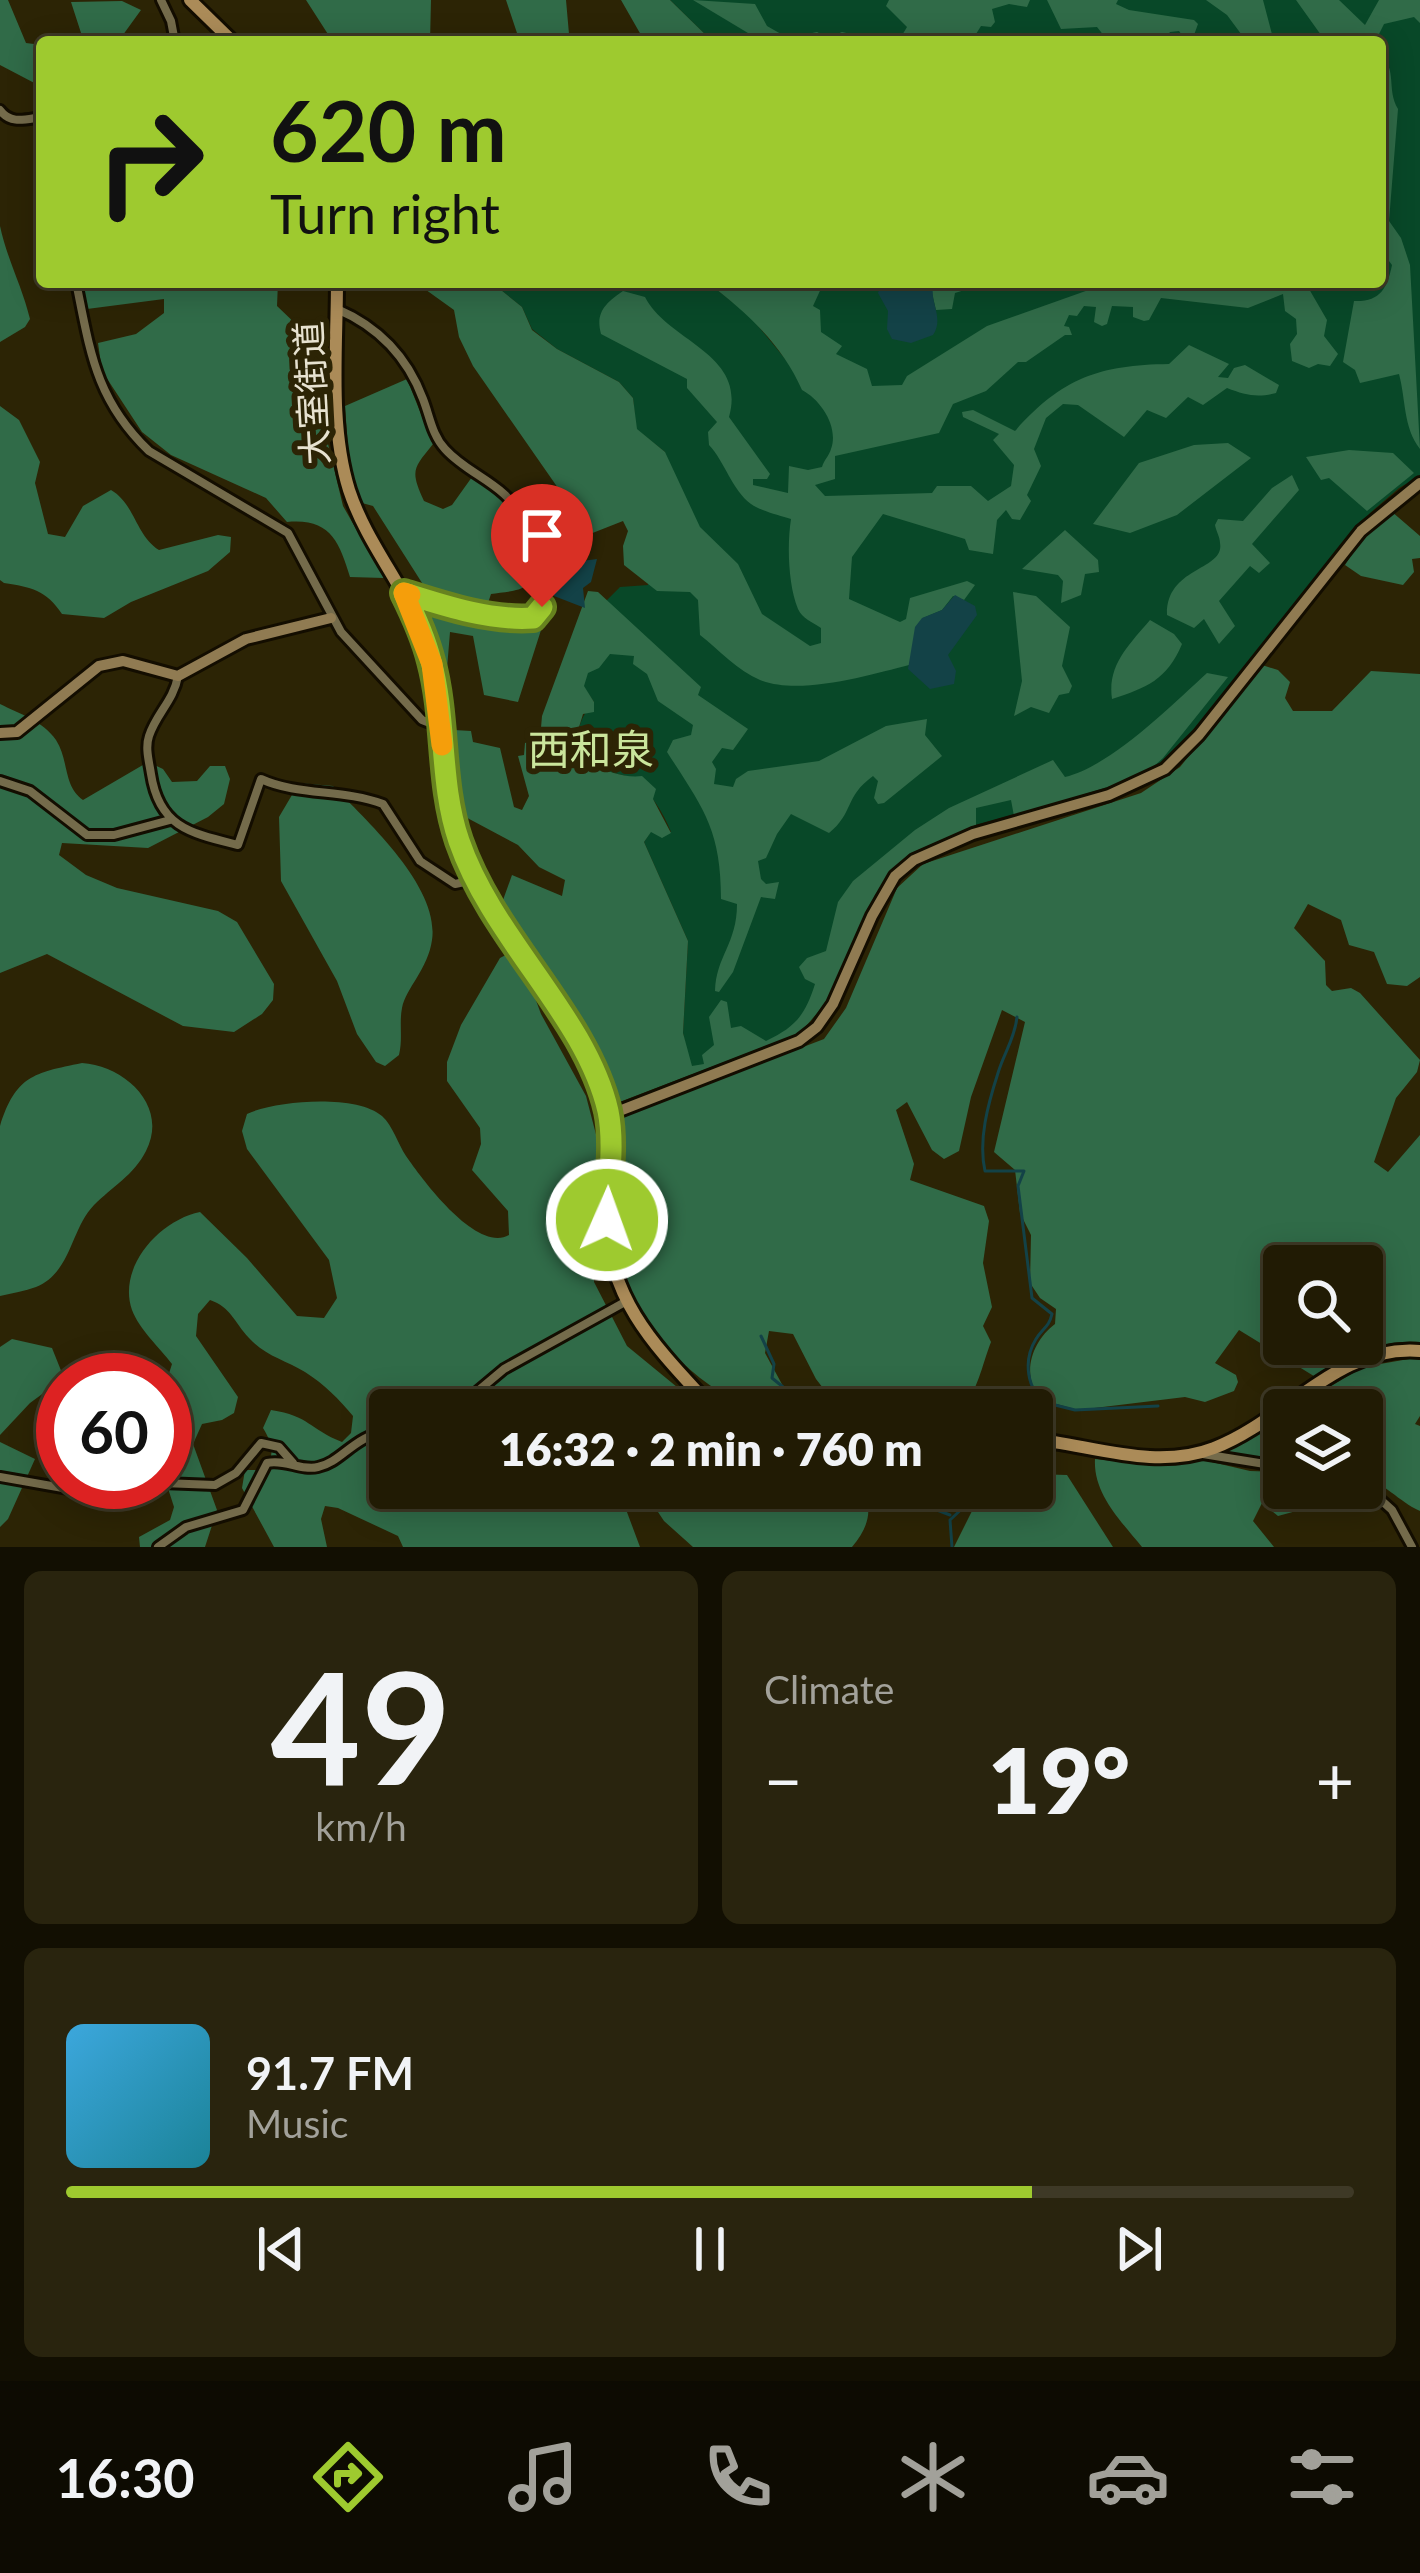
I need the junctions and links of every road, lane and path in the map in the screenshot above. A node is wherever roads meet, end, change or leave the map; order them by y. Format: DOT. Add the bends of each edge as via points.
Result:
graph roads {
  1 [pos="161,0"];
  2 [pos="190,0"];
  3 [pos="173,36"];
  4 [pos="227,36"];
  5 [pos="0,110"];
  6 [pos="36,117"];
  7 [pos="77,288"];
  8 [pos="337,288"];
  9 [pos="337,309"];
  10 [pos="1420,483"];
  11 [pos="404,593"];
  12 [pos="331,618"];
  13 [pos="178,676"];
  14 [pos="440,727"];
  15 [pos="0,733"];
  16 [pos="0,781"];
  17 [pos="170,820"];
  18 [pos="474,880"];
  19 [pos="609,1115"];
  20 [pos="625,1302"];
  21 [pos="1420,1351"];
  22 [pos="481,1389"];
  23 [pos="695,1389"];
  24 [pos="369,1436"];
  25 [pos="1053,1442"];
  26 [pos="1198,1453"];
  27 [pos="293,1464"];
  28 [pos="1263,1464"];
  29 [pos="0,1478"];
  30 [pos="192,1482"];
  31 [pos="36,1484"];
  32 [pos="1383,1502"];
  33 [pos="158,1547"];
  34 [pos="1412,1547"];
  1 -- 3 [label="street"];
  2 -- 4 [label="main road"];
  5 -- 6 [label="street" via="8,119"];
  7 -- 12 [label="street" via="93,369 138,440 288,533"];
  8 -- 9 [label="main road, 大室街道"];
  9 -- 11 [label="main road, 大室街道" via="345,476"];
  9 -- 11 [label="street" via="388,340 443,448 517,508 544,582 533,618 469,612"];
  10 -- 19 [label="street" via="1361,531 1165,769 1133,787 973,834 914,860 883,896 818,1028"];
  11 -- 14 [label="main road, 大室街道" via="432,664"];
  12 -- 13 [label="street" via="246,639"];
  12 -- 14 [label="street" via="422,720"];
  13 -- 15 [label="street" via="123,661 99,666 17,732"];
  13 -- 17 [label="street" via="147,747 158,805"];
  14 -- 18 [label="main road, 大室街道" via="451,810"];
  16 -- 17 [label="street" via="31,791 87,835"];
  17 -- 18 [label="street" via="238,845 260,779 322,790 382,804 420,861 455,884"];
  18 -- 19 [label="main road, 大室街道" via="584,1048"];
  19 -- 20 [label="main road, 大室街道" via="609,1252"];
  20 -- 22 [label="street"];
  20 -- 23 [label="main road, 大室街道"];
  21 -- 26 [label="main road" via="1346,1367 1244,1434"];
  24 -- 27 [label="street" via="324,1466"];
  25 -- 26 [label="main road" via="1158,1458"];
  26 -- 28 [label="street"];
  27 -- 30 [label="street" via="279,1447 260,1443 227,1482"];
  27 -- 33 [label="street" via="267,1463 243,1510 186,1527"];
  29 -- 31 [label="street"];
  32 -- 34 [label="street"];
}
